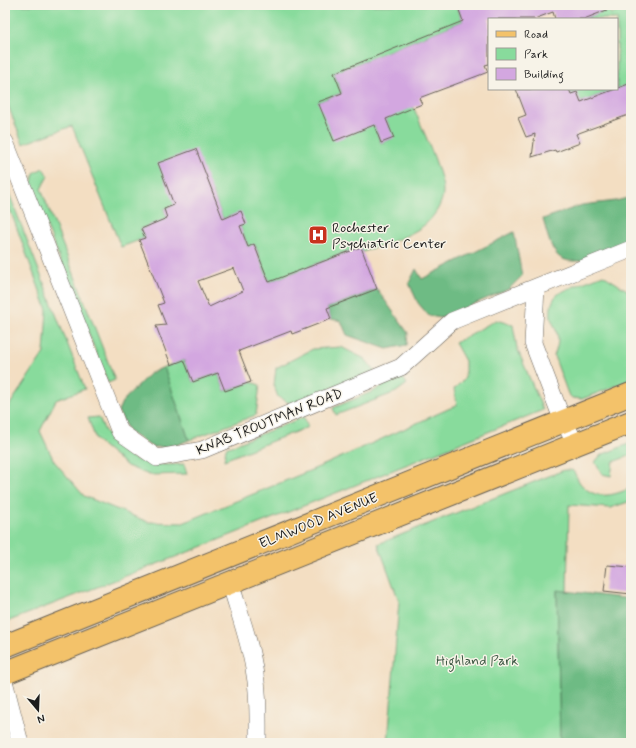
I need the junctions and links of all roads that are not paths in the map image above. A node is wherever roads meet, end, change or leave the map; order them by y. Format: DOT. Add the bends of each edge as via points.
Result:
graph roads {
  1 [pos="5,142"];
  2 [pos="631,249"];
  3 [pos="536,288"];
  4 [pos="631,394"];
  5 [pos="564,420"];
  6 [pos="631,422"];
  7 [pos="575,444"];
  8 [pos="230,582"];
  9 [pos="5,646"];
  10 [pos="5,673"];
  11 [pos="5,685"];
  12 [pos="20,743"];
  13 [pos="258,743"];
  1 -- 3 [label="street, KNAB TROUTMAN ROAD" via="120,432 157,458 202,450 401,366 452,321"];
  2 -- 3 [label="street, KNAB TROUTMAN ROAD"];
  3 -- 5 [label="street" via="533,343"];
  4 -- 5 [label="main road, ELMWOOD AVENUE"];
  5 -- 7 [label="street"];
  5 -- 9 [label="main road, ELMWOOD AVENUE"];
  6 -- 7 [label="main road, ELMWOOD AVENUE"];
  7 -- 8 [label="main road, ELMWOOD AVENUE"];
  8 -- 10 [label="main road, ELMWOOD AVENUE"];
  8 -- 13 [label="street" via="255,671"];
  11 -- 12 [label="street"];
}
